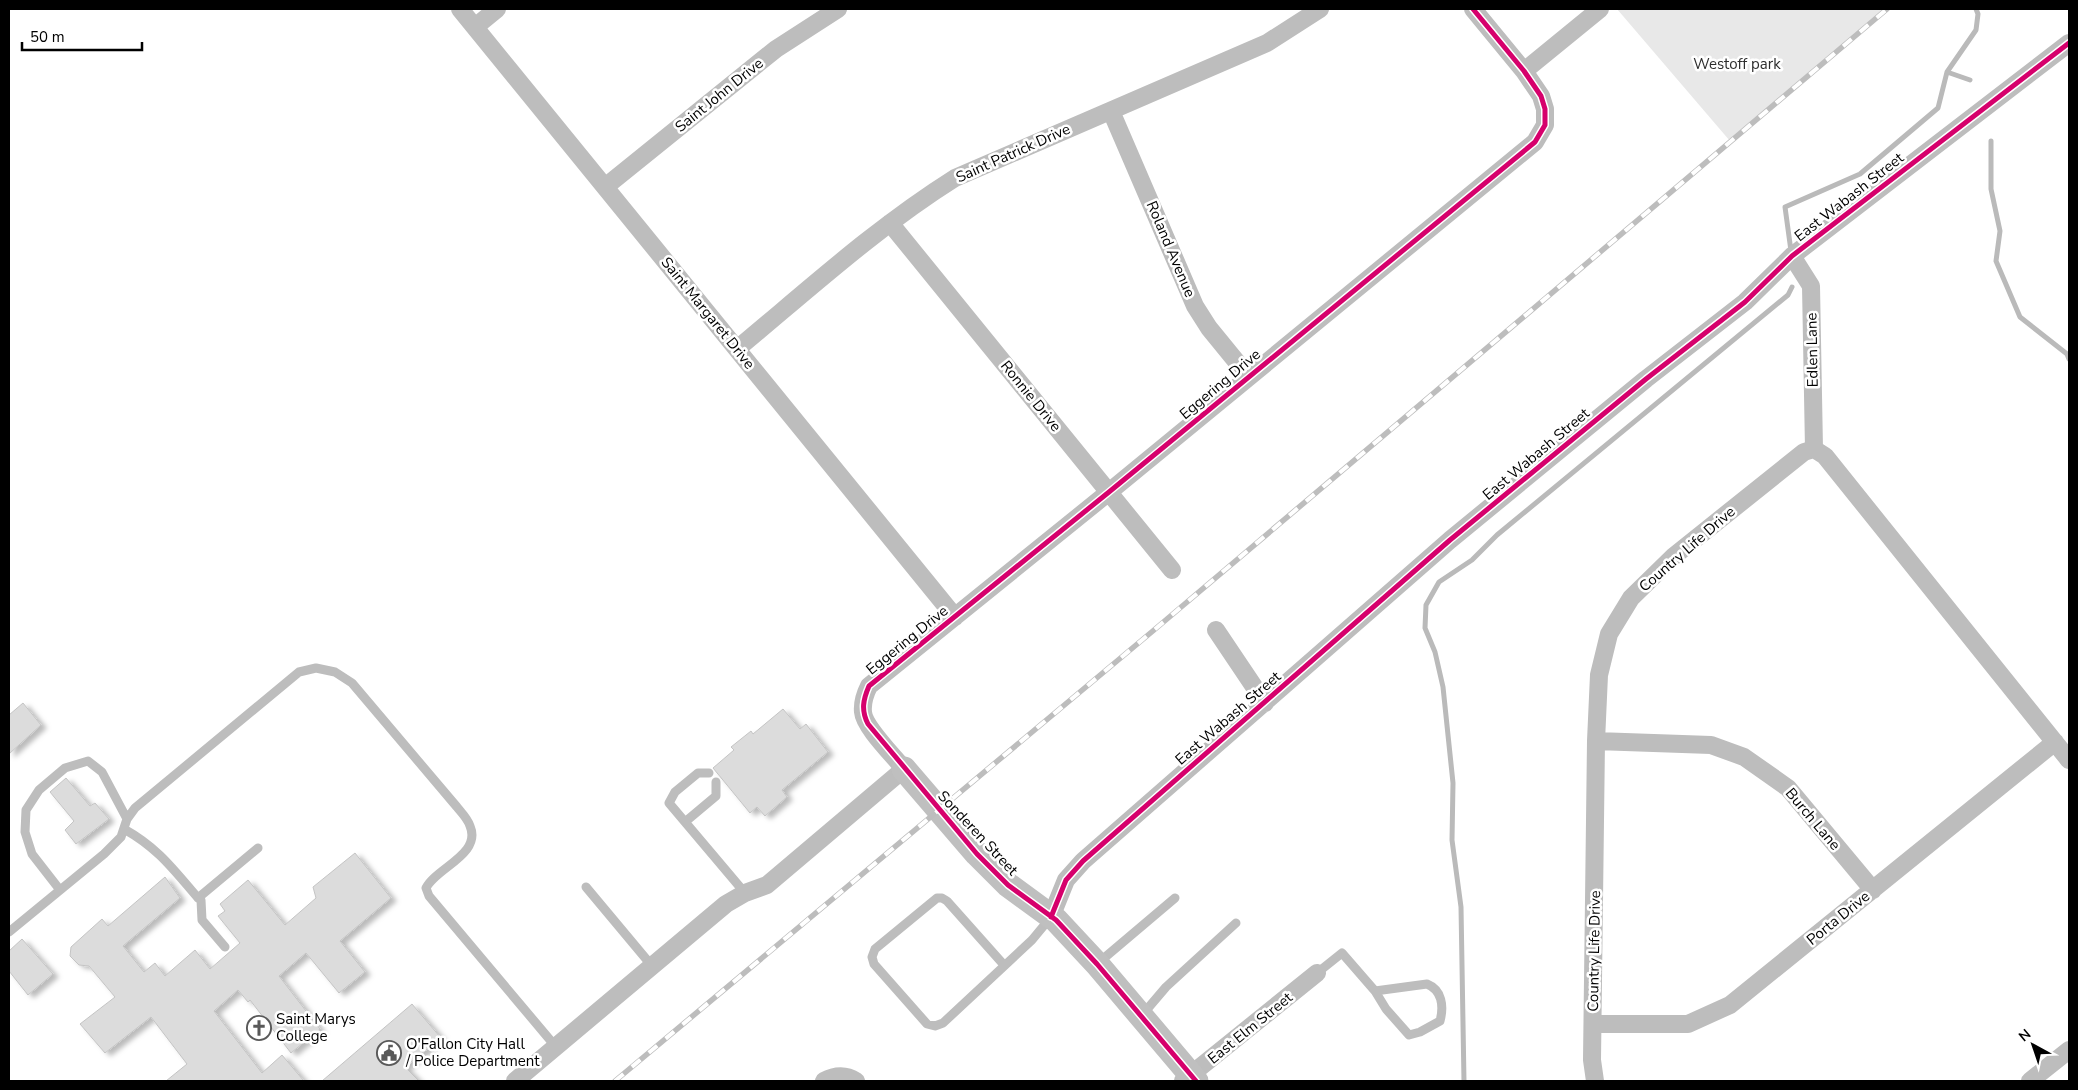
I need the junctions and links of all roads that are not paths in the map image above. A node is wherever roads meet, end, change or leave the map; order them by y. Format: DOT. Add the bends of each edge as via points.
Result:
graph roads {
  1 [pos="460,9"];
  2 [pos="497,9"];
  3 [pos="838,9"];
  4 [pos="1320,9"];
  5 [pos="1473,9"];
  6 [pos="1600,9"];
  7 [pos="475,27"];
  8 [pos="2069,43"];
  9 [pos="1524,71"];
  10 [pos="1111,111"];
  11 [pos="606,187"];
  12 [pos="890,223"];
  13 [pos="1792,256"];
  14 [pos="737,349"];
  15 [pos="1249,377"];
  16 [pos="1814,449"];
  17 [pos="1109,492"];
  18 [pos="1172,570"];
  19 [pos="955,617"];
  20 [pos="1216,630"];
  21 [pos="864,698"];
  22 [pos="1265,703"];
  23 [pos="1596,741"];
  24 [pos="2055,742"];
  25 [pos="2069,760"];
  26 [pos="904,769"];
  27 [pos="709,774"];
  28 [pos="716,782"];
  29 [pos="127,820"];
  30 [pos="685,822"];
  31 [pos="124,829"];
  32 [pos="258,848"];
  33 [pos="586,887"];
  34 [pos="60,890"];
  35 [pos="1873,890"];
  36 [pos="745,893"];
  37 [pos="198,898"];
  38 [pos="1175,898"];
  39 [pos="1051,917"];
  40 [pos="1236,923"];
  41 [pos="9,932"];
  42 [pos="225,947"];
  43 [pos="1097,964"];
  44 [pos="1004,965"];
  45 [pos="652,966"];
  46 [pos="1317,973"];
  47 [pos="1375,991"];
  48 [pos="1141,1016"];
  49 [pos="1593,1024"];
  50 [pos="556,1047"];
  51 [pos="2069,1050"];
  52 [pos="850,1079"];
  53 [pos="1190,1079"];
  54 [pos="515,1081"];
  55 [pos="824,1081"];
  56 [pos="1595,1081"];
  57 [pos="2030,1081"];
  1 -- 7 [label="street, Saint Margaret Drive"];
  2 -- 7 [label="street"];
  3 -- 11 [label="street, Saint John Drive" via="776,48"];
  4 -- 10 [label="street, Saint Patrick Drive" via="1266,43"];
  5 -- 9 [label="street, Eggering Drive"];
  6 -- 9 [label="street"];
  7 -- 11 [label="street, Saint Margaret Drive"];
  8 -- 13 [label="street, East Wabash Street"];
  9 -- 15 [label="street, Eggering Drive" via="1541,96 1545,109 1544,125 1535,142"];
  10 -- 12 [label="street, Saint Patrick Drive" via="955,178"];
  10 -- 15 [label="street, Roland Avenue" via="1195,306"];
  11 -- 14 [label="street, Saint Margaret Drive"];
  12 -- 14 [label="street, Saint Patrick Drive"];
  12 -- 17 [label="street, Ronnie Drive"];
  13 -- 16 [label="street, Edlen Lane" via="1811,286"];
  13 -- 22 [label="street, East Wabash Street" via="1746,302 1646,379 1450,540"];
  14 -- 19 [label="street, Saint Margaret Drive"];
  15 -- 17 [label="street, Eggering Drive"];
  16 -- 23 [label="street, Country Life Drive" via="1804,452 1674,556 1631,598 1609,634 1599,675"];
  16 -- 24 [label="street" via="1825,456"];
  17 -- 18 [label="street, Ronnie Drive"];
  17 -- 19 [label="street, Eggering Drive"];
  19 -- 21 [label="street, Eggering Drive" via="869,686"];
  20 -- 22 [label="street"];
  21 -- 26 [label="street, Sonderen Street" via="863,713 868,724"];
  22 -- 39 [label="street, East Wabash Street" via="1084,861 1066,880"];
  23 -- 35 [label="street, Burch Lane" via="1711,745 1744,757 1788,788"];
  23 -- 49 [label="street, Country Life Drive"];
  24 -- 25 [label="street"];
  24 -- 35 [label="street, Porta Drive"];
  26 -- 36 [label="street" via="767,885"];
  26 -- 39 [label="street, Sonderen Street" via="976,854 1008,885"];
  27 -- 30 [label="lane" via="698,773 676,792 669,803"];
  28 -- 30 [label="lane" via="716,796"];
  29 -- 31 [label="lane"];
  29 -- 34 [label="lane" via="102,772 88,761 65,768 39,790 26,810 25,832 32,854"];
  29 -- 50 [label="lane" via="142,801 299,672 316,668 335,672 352,683 457,806 471,827 471,841 464,854 430,880 426,888 429,896"];
  30 -- 36 [label="lane"];
  31 -- 34 [label="lane" via="122,837"];
  31 -- 37 [label="lane" via="158,853"];
  32 -- 37 [label="lane"];
  33 -- 45 [label="lane"];
  34 -- 41 [label="lane"];
  35 -- 49 [label="street, Porta Drive" via="1730,1005 1688,1024"];
  36 -- 45 [label="street" via="726,904"];
  37 -- 42 [label="lane" via="201,900 202,920"];
  38 -- 43 [label="lane"];
  39 -- 43 [label="street, Sonderen Street"];
  39 -- 44 [label="lane" via="1032,940"];
  40 -- 48 [label="lane" via="1166,987"];
  43 -- 48 [label="street, Sonderen Street"];
  44 -- 44 [label="lane" via="943,1023 935,1026 928,1024 874,964 872,957 875,949 937,898 942,898 948,900"];
  45 -- 50 [label="street"];
  46 -- 47 [label="lane" via="1342,953"];
  46 -- 53 [label="street, East Elm Street"];
  47 -- 47 [label="lane" via="1427,984 1434,987 1443,1001 1440,1021 1409,1035 1386,1010"];
  48 -- 53 [label="street, Sonderen Street"];
  49 -- 56 [label="street, Country Life Drive"];
  50 -- 54 [label="street"];
  51 -- 57 [label="street"];
  52 -- 55 [label="street" via="832,1077"];
}
